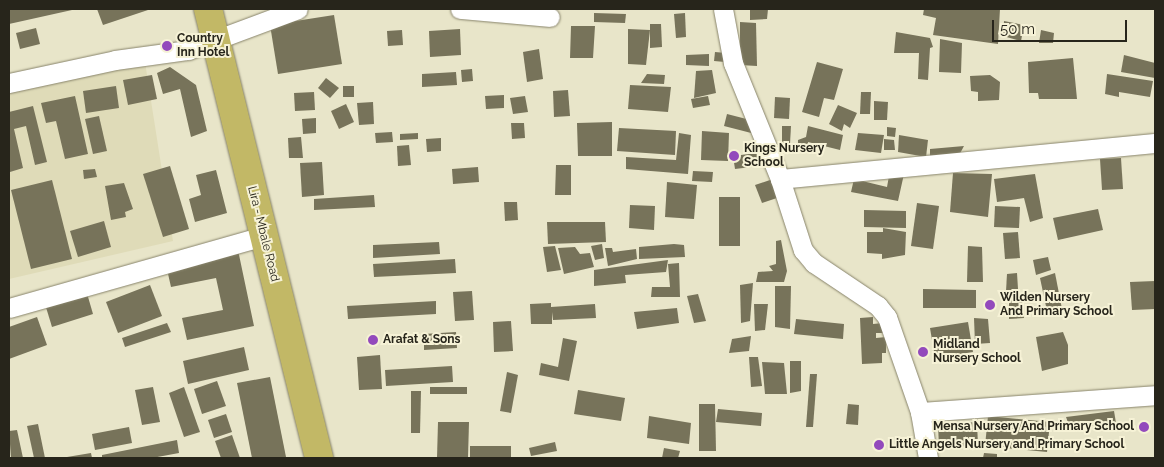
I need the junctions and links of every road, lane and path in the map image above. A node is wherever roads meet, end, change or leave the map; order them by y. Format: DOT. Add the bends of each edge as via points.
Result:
graph roads {
  1 [pos="208,9"];
  2 [pos="298,9"];
  3 [pos="460,9"];
  4 [pos="723,9"];
  5 [pos="550,17"];
  6 [pos="214,42"];
  7 [pos="9,83"];
  8 [pos="1155,143"];
  9 [pos="780,179"];
  10 [pos="264,236"];
  11 [pos="9,308"];
  12 [pos="1155,395"];
  13 [pos="920,412"];
  14 [pos="319,458"];
  15 [pos="928,458"];
  1 -- 6 [label="main road, Lira - Mbale Road"];
  2 -- 6 [label="street"];
  3 -- 5 [label="street"];
  4 -- 9 [label="street" via="734,63"];
  6 -- 7 [label="street"];
  6 -- 10 [label="main road, Lira - Mbale Road"];
  8 -- 9 [label="street"];
  9 -- 13 [label="street" via="803,250 814,263 878,306 887,317"];
  10 -- 11 [label="street"];
  10 -- 14 [label="main road, Lira - Mbale Road"];
  12 -- 13 [label="street"];
  13 -- 15 [label="street"];
}
